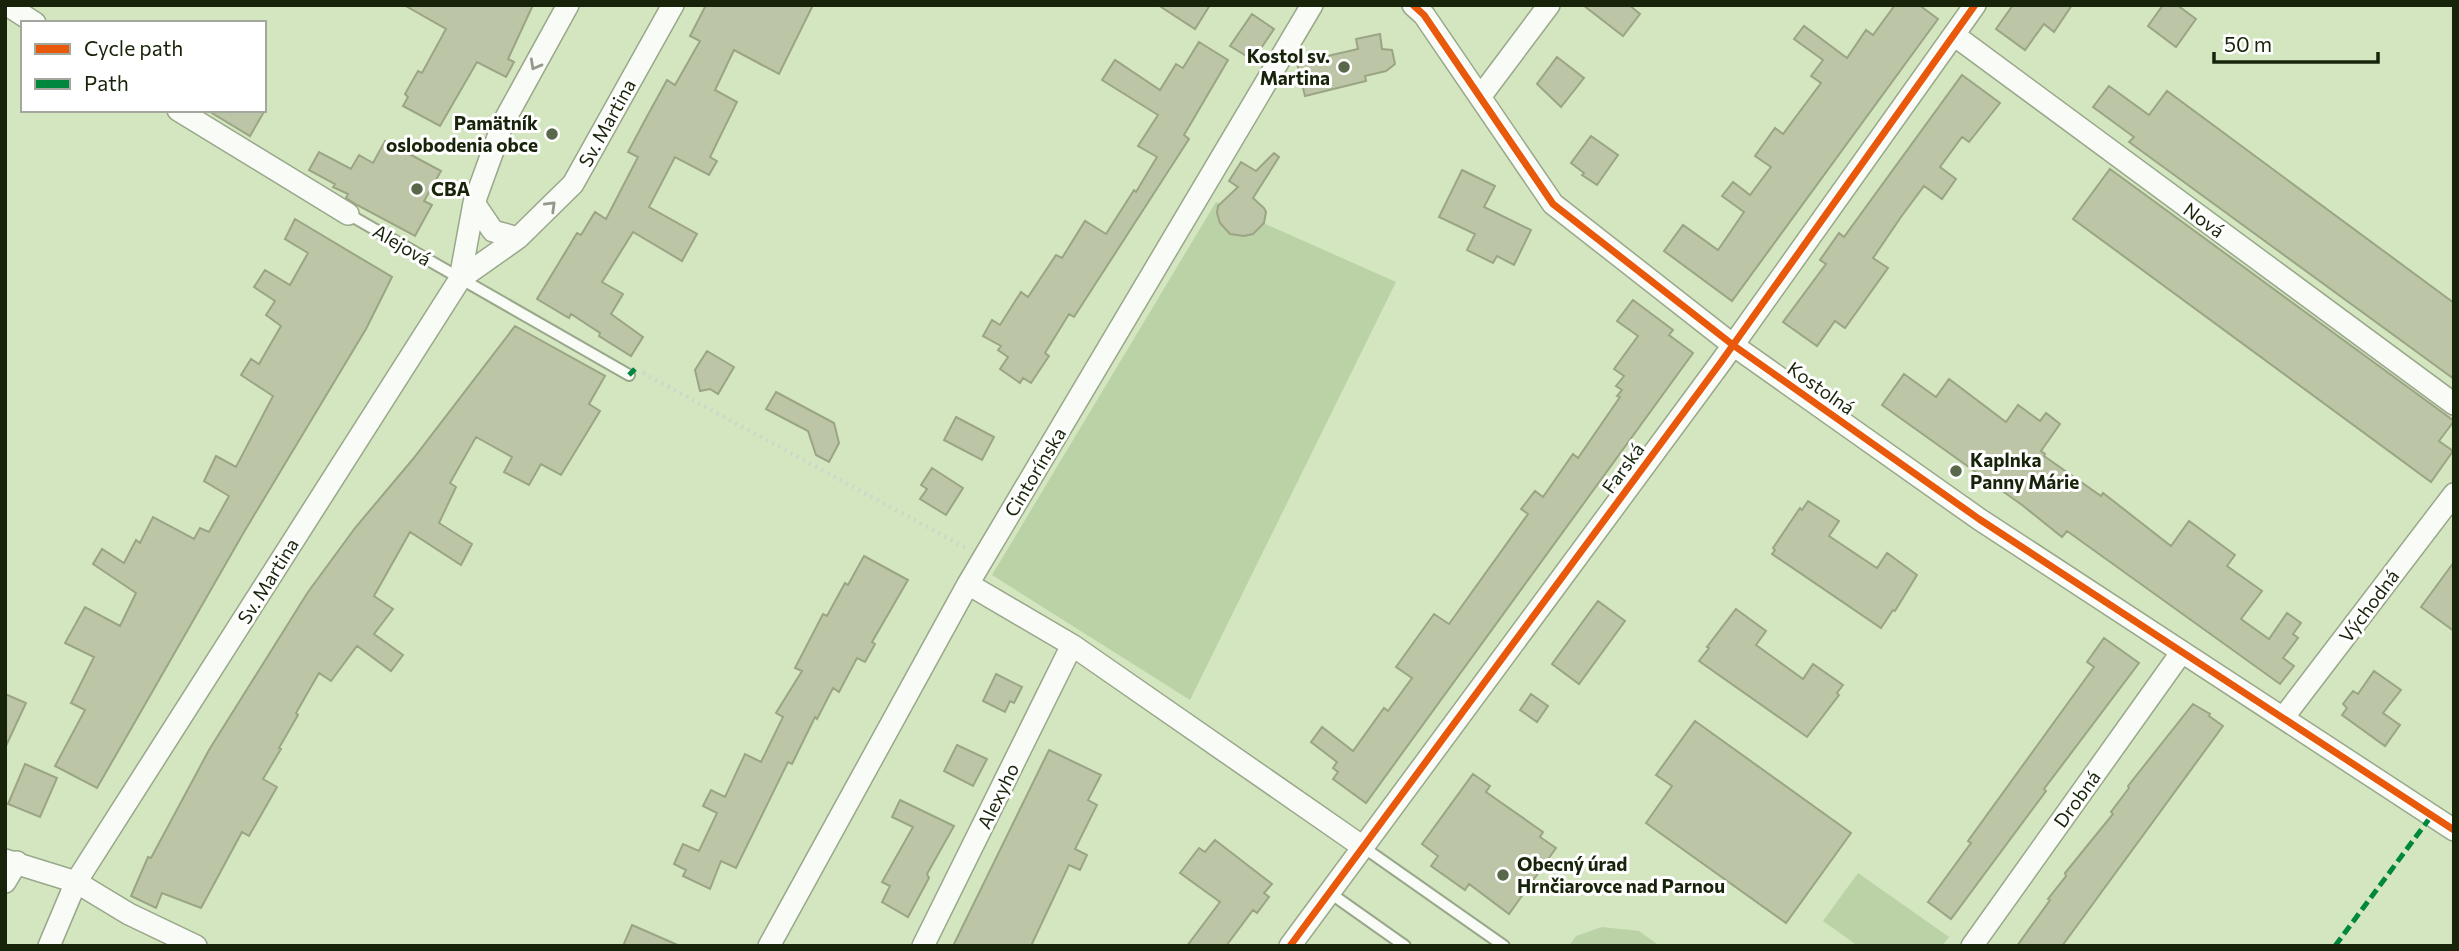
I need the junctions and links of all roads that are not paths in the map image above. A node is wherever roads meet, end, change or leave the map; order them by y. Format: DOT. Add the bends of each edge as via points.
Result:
graph roads {
  1 [pos="7,5"];
  2 [pos="568,5"];
  3 [pos="673,5"];
  4 [pos="1312,5"];
  5 [pos="1413,5"];
  6 [pos="1549,5"];
  7 [pos="1975,5"];
  8 [pos="32,21"];
  9 [pos="1954,35"];
  10 [pos="1480,97"];
  11 [pos="181,112"];
  12 [pos="474,203"];
  13 [pos="348,214"];
  14 [pos="518,238"];
  15 [pos="460,279"];
  16 [pos="1733,345"];
  17 [pos="632,372"];
  18 [pos="2454,404"];
  19 [pos="2454,494"];
  20 [pos="968,584"];
  21 [pos="1072,645"];
  22 [pos="2181,653"];
  23 [pos="2283,718"];
  24 [pos="2454,830"];
  25 [pos="1363,847"];
  26 [pos="11,861"];
  27 [pos="5,882"];
  28 [pos="76,883"];
  29 [pos="1330,893"];
  30 [pos="49,946"];
  31 [pos="196,946"];
  32 [pos="769,946"];
  33 [pos="923,946"];
  34 [pos="1290,946"];
  35 [pos="1405,946"];
  36 [pos="1504,946"];
  37 [pos="1972,946"];
  1 -- 8 [label="street"];
  2 -- 12 [label="street, Sv. Martina, one-way" via="503,123"];
  14 -- 3 [label="street, Sv. Martina, one-way" via="573,184"];
  4 -- 20 [label="street, Cintorínska"];
  5 -- 10 [label="street, Kostolná"];
  6 -- 10 [label="street"];
  7 -- 9 [label="street, Farská"];
  9 -- 16 [label="street, Farská"];
  9 -- 18 [label="street, Nová"];
  10 -- 16 [label="street, Kostolná" via="1553,204"];
  11 -- 13 [label="street, Alejová"];
  12 -- 14 [label="street" via="493,231"];
  12 -- 15 [label="street, Sv. Martina"];
  13 -- 15 [label="lane, Alejová"];
  14 -- 15 [label="street, Sv. Martina"];
  15 -- 17 [label="lane, Alejová"];
  15 -- 28 [label="street, Sv. Martina"];
  16 -- 22 [label="street, Kostolná" via="1979,519"];
  16 -- 25 [label="street, Farská"];
  19 -- 23 [label="street, Východná"];
  20 -- 21 [label="street"];
  20 -- 32 [label="street, Cintorínska"];
  21 -- 25 [label="street"];
  21 -- 33 [label="street, Alexyho"];
  22 -- 23 [label="street, Kostolná"];
  22 -- 37 [label="street, Drobná"];
  23 -- 24 [label="street, Kostolná"];
  25 -- 29 [label="street, Farská"];
  25 -- 36 [label="lane"];
  26 -- 27 [label="street"];
  26 -- 28 [label="street"];
  28 -- 30 [label="street, Sv. Martina"];
  28 -- 31 [label="street"];
  29 -- 34 [label="street, Farská"];
  29 -- 35 [label="lane"];
}
